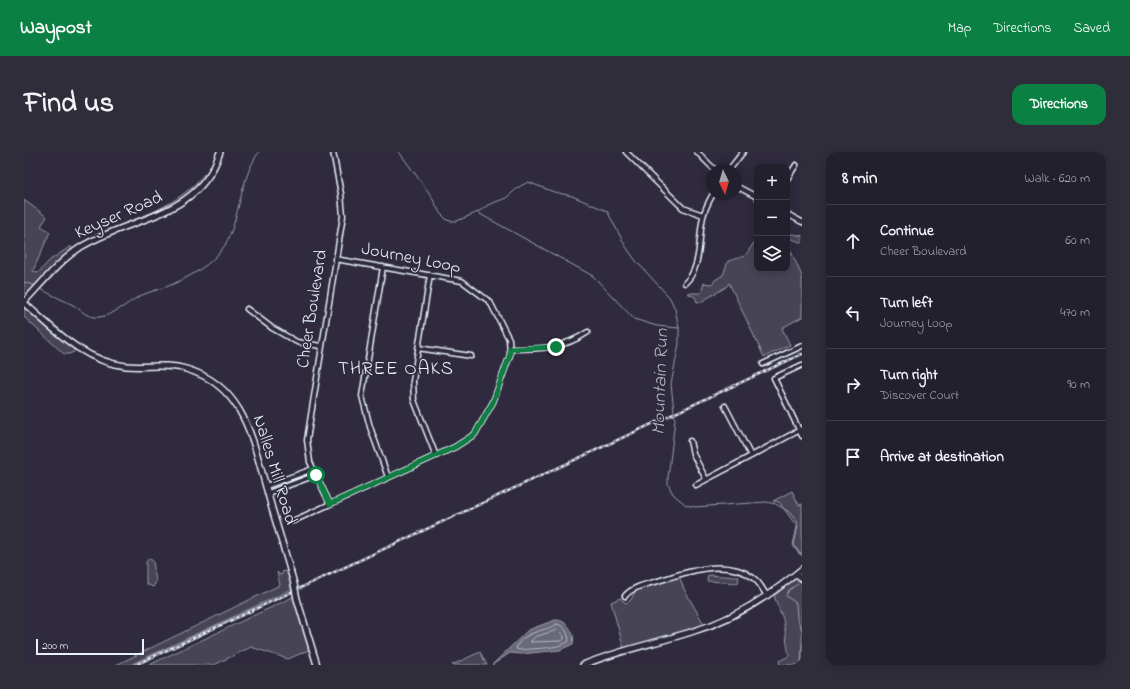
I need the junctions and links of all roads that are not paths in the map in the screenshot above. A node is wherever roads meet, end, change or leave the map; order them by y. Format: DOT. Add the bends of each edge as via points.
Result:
graph roads {
  1 [pos="220,152"];
  2 [pos="333,152"];
  3 [pos="626,152"];
  4 [pos="697,152"];
  5 [pos="743,152"];
  6 [pos="709,164"];
  7 [pos="734,164"];
  8 [pos="796,165"];
  9 [pos="790,174"];
  10 [pos="742,189"];
  11 [pos="754,195"];
  12 [pos="710,200"];
  13 [pos="703,215"];
  14 [pos="790,216"];
  15 [pos="802,222"];
  16 [pos="335,258"];
  17 [pos="383,267"];
  18 [pos="430,275"];
  19 [pos="685,283"];
  20 [pos="24,303"];
  21 [pos="247,309"];
  22 [pos="588,332"];
  23 [pos="321,346"];
  24 [pos="802,346"];
  25 [pos="418,348"];
  26 [pos="510,349"];
  27 [pos="471,356"];
  28 [pos="763,364"];
  29 [pos="802,365"];
  30 [pos="725,406"];
  31 [pos="801,430"];
  32 [pos="802,436"];
  33 [pos="690,441"];
  34 [pos="436,456"];
  35 [pos="751,456"];
  36 [pos="313,469"];
  37 [pos="316,475"];
  38 [pos="388,477"];
  39 [pos="706,479"];
  40 [pos="696,485"];
  41 [pos="266,486"];
  42 [pos="268,493"];
  43 [pos="330,504"];
  44 [pos="293,521"];
  45 [pos="802,569"];
  46 [pos="796,574"];
  47 [pos="802,579"];
  48 [pos="625,596"];
  49 [pos="767,596"];
  50 [pos="317,665"];
  51 [pos="583,665"];
  1 -- 20 [label="street, Keyser Road" via="206,179 186,199 169,209 82,246"];
  2 -- 16 [label="street, Cheer Boulevard" via="343,216"];
  3 -- 13 [label="street" via="683,208"];
  4 -- 6 [label="street"];
  5 -- 7 [label="street"];
  8 -- 9 [label="street"];
  10 -- 11 [label="street"];
  12 -- 13 [label="street"];
  13 -- 19 [label="street" via="695,267"];
  14 -- 15 [label="street"];
  16 -- 17 [label="street, Journey Loop"];
  16 -- 23 [label="street, Cheer Boulevard"];
  17 -- 18 [label="street, Journey Loop"];
  17 -- 38 [label="street" via="362,396"];
  18 -- 25 [label="street"];
  18 -- 26 [label="street, Journey Loop" via="462,281 490,302 509,339"];
  20 -- 41 [label="street, Nalles Mill Road" via="77,347 101,360 127,366 176,367 195,372 219,387 238,406 246,422"];
  21 -- 23 [label="street" via="272,328 298,342"];
  22 -- 26 [label="street" via="575,341 556,347"];
  23 -- 36 [label="street, Cheer Boulevard" via="307,440 307,450"];
  24 -- 28 [label="street"];
  25 -- 27 [label="street"];
  25 -- 34 [label="street" via="413,381 414,400"];
  26 -- 34 [label="street" via="493,402 475,434"];
  29 -- 31 [label="street" via="774,378"];
  30 -- 35 [label="street"];
  31 -- 32 [label="street"];
  31 -- 35 [label="street"];
  33 -- 39 [label="street" via="693,454"];
  34 -- 38 [label="street"];
  35 -- 39 [label="street"];
  36 -- 37 [label="street, Cheer Boulevard"];
  36 -- 41 [label="street"];
  37 -- 42 [label="street"];
  37 -- 43 [label="street, Cheer Boulevard"];
  38 -- 43 [label="street"];
  39 -- 40 [label="street"];
  41 -- 42 [label="street, Nalles Mill Road"];
  42 -- 50 [label="street, Nalles Mill Road, bridge"];
  43 -- 44 [label="street"];
  45 -- 46 [label="street"];
  46 -- 47 [label="street"];
  46 -- 49 [label="street"];
  48 -- 49 [label="street" via="632,590 682,573 710,568 750,575"];
  49 -- 51 [label="street" via="706,627"];
}
